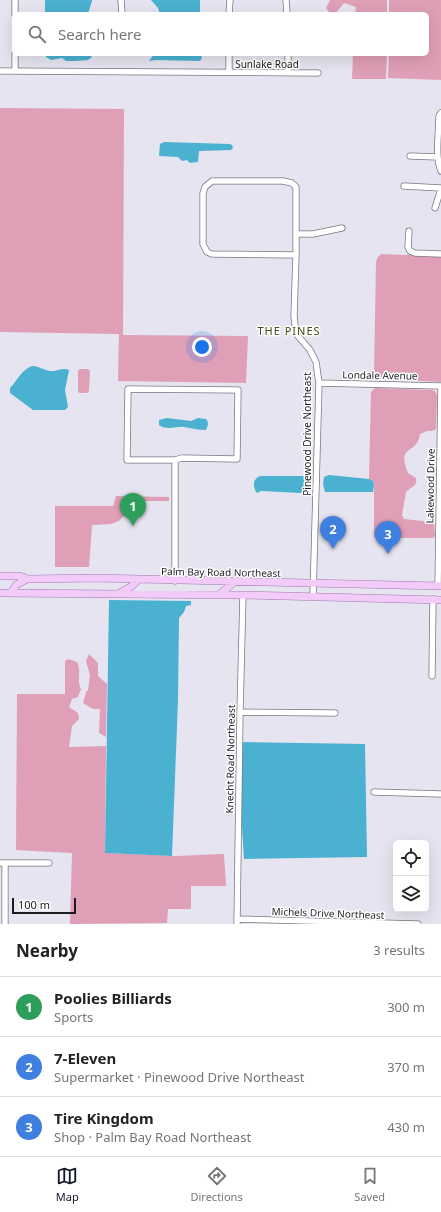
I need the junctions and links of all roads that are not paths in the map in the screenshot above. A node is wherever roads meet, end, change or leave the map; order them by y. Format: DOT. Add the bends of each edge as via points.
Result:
graph roads {
  1 [pos="15,0"];
  2 [pos="121,0"];
  3 [pos="230,0"];
  4 [pos="286,0"];
  5 [pos="15,12"];
  6 [pos="122,12"];
  7 [pos="230,12"];
  8 [pos="286,12"];
  9 [pos="15,56"];
  10 [pos="229,56"];
  11 [pos="288,56"];
  12 [pos="0,71"];
  13 [pos="15,71"];
  14 [pos="229,72"];
  15 [pos="288,73"];
  16 [pos="318,73"];
  17 [pos="441,113"];
  18 [pos="410,156"];
  19 [pos="438,157"];
  20 [pos="441,171"];
  21 [pos="404,186"];
  22 [pos="441,188"];
  23 [pos="436,208"];
  24 [pos="342,228"];
  25 [pos="409,231"];
  26 [pos="296,234"];
  27 [pos="441,254"];
  28 [pos="296,255"];
  29 [pos="318,383"];
  30 [pos="441,386"];
  31 [pos="175,460"];
  32 [pos="440,470"];
  33 [pos="440,528"];
  34 [pos="0,576"];
  35 [pos="27,579"];
  36 [pos="138,580"];
  37 [pos="175,581"];
  38 [pos="234,582"];
  39 [pos="313,584"];
  40 [pos="440,587"];
  41 [pos="0,593"];
  42 [pos="12,593"];
  43 [pos="120,594"];
  44 [pos="220,594"];
  45 [pos="243,595"];
  46 [pos="313,596"];
  47 [pos="422,599"];
  48 [pos="433,599"];
  49 [pos="441,600"];
  50 [pos="432,676"];
  51 [pos="240,712"];
  52 [pos="335,713"];
  53 [pos="374,792"];
  54 [pos="441,794"];
  55 [pos="2,863"];
  56 [pos="49,863"];
  57 [pos="238,922"];
  58 [pos="5,924"];
  59 [pos="418,924"];
  1 -- 5 [label="street"];
  2 -- 6 [label="street"];
  3 -- 7 [label="street"];
  4 -- 8 [label="street"];
  9 -- 13 [label="street"];
  10 -- 14 [label="street"];
  11 -- 15 [label="street"];
  12 -- 13 [label="street, Sunlake Road"];
  13 -- 14 [label="street, Sunlake Road"];
  14 -- 15 [label="street, Sunlake Road"];
  15 -- 16 [label="street, Sunlake Road"];
  17 -- 19 [label="street"];
  18 -- 19 [label="street"];
  19 -- 20 [label="street"];
  21 -- 22 [label="street"];
  22 -- 23 [label="street"];
  24 -- 26 [label="street" via="313,234"];
  25 -- 27 [label="street" via="410,251"];
  26 -- 28 [label="street, Pinewood Drive Northeast"];
  26 -- 28 [label="street, Pinewood Drive Northeast" via="296,187 292,183 212,181 205,187 203,244 207,252"];
  28 -- 29 [label="street, Pinewood Drive Northeast" via="295,325 298,336 316,362"];
  29 -- 30 [label="street, Londale Avenue"];
  29 -- 39 [label="street, Pinewood Drive Northeast"];
  30 -- 32 [label="street, Lakewood Drive"];
  31 -- 31 [label="street" via="127,460 128,388 238,390 237,459"];
  31 -- 37 [label="street"];
  32 -- 33 [label="street, Lakewood Drive"];
  33 -- 40 [label="street, Lakewood Drive"];
  34 -- 35 [label="main road, Palm Bay Road Northeast" via="20,576"];
  35 -- 36 [label="main road, Palm Bay Road Northeast"];
  35 -- 42 [label="main road" via="16,585"];
  36 -- 37 [label="main road, Palm Bay Road Northeast"];
  36 -- 43 [label="main road"];
  37 -- 38 [label="main road, Palm Bay Road Northeast"];
  38 -- 39 [label="main road, Palm Bay Road Northeast"];
  38 -- 44 [label="main road"];
  39 -- 40 [label="main road, Palm Bay Road Northeast"];
  39 -- 46 [label="street, Pinewood Drive Northeast"];
  40 -- 47 [label="main road"];
  40 -- 48 [label="main road"];
  41 -- 42 [label="main road"];
  42 -- 43 [label="main road"];
  43 -- 44 [label="main road"];
  44 -- 45 [label="main road"];
  45 -- 46 [label="main road"];
  45 -- 51 [label="street, Knecht Road Northeast"];
  46 -- 47 [label="main road"];
  47 -- 48 [label="main road"];
  48 -- 49 [label="main road"];
  48 -- 50 [label="street"];
  51 -- 52 [label="street"];
  51 -- 57 [label="street, Knecht Road Northeast"];
  53 -- 54 [label="street"];
  55 -- 56 [label="street"];
  55 -- 58 [label="street"];
  57 -- 59 [label="street, Michels Drive Northeast"];
}
